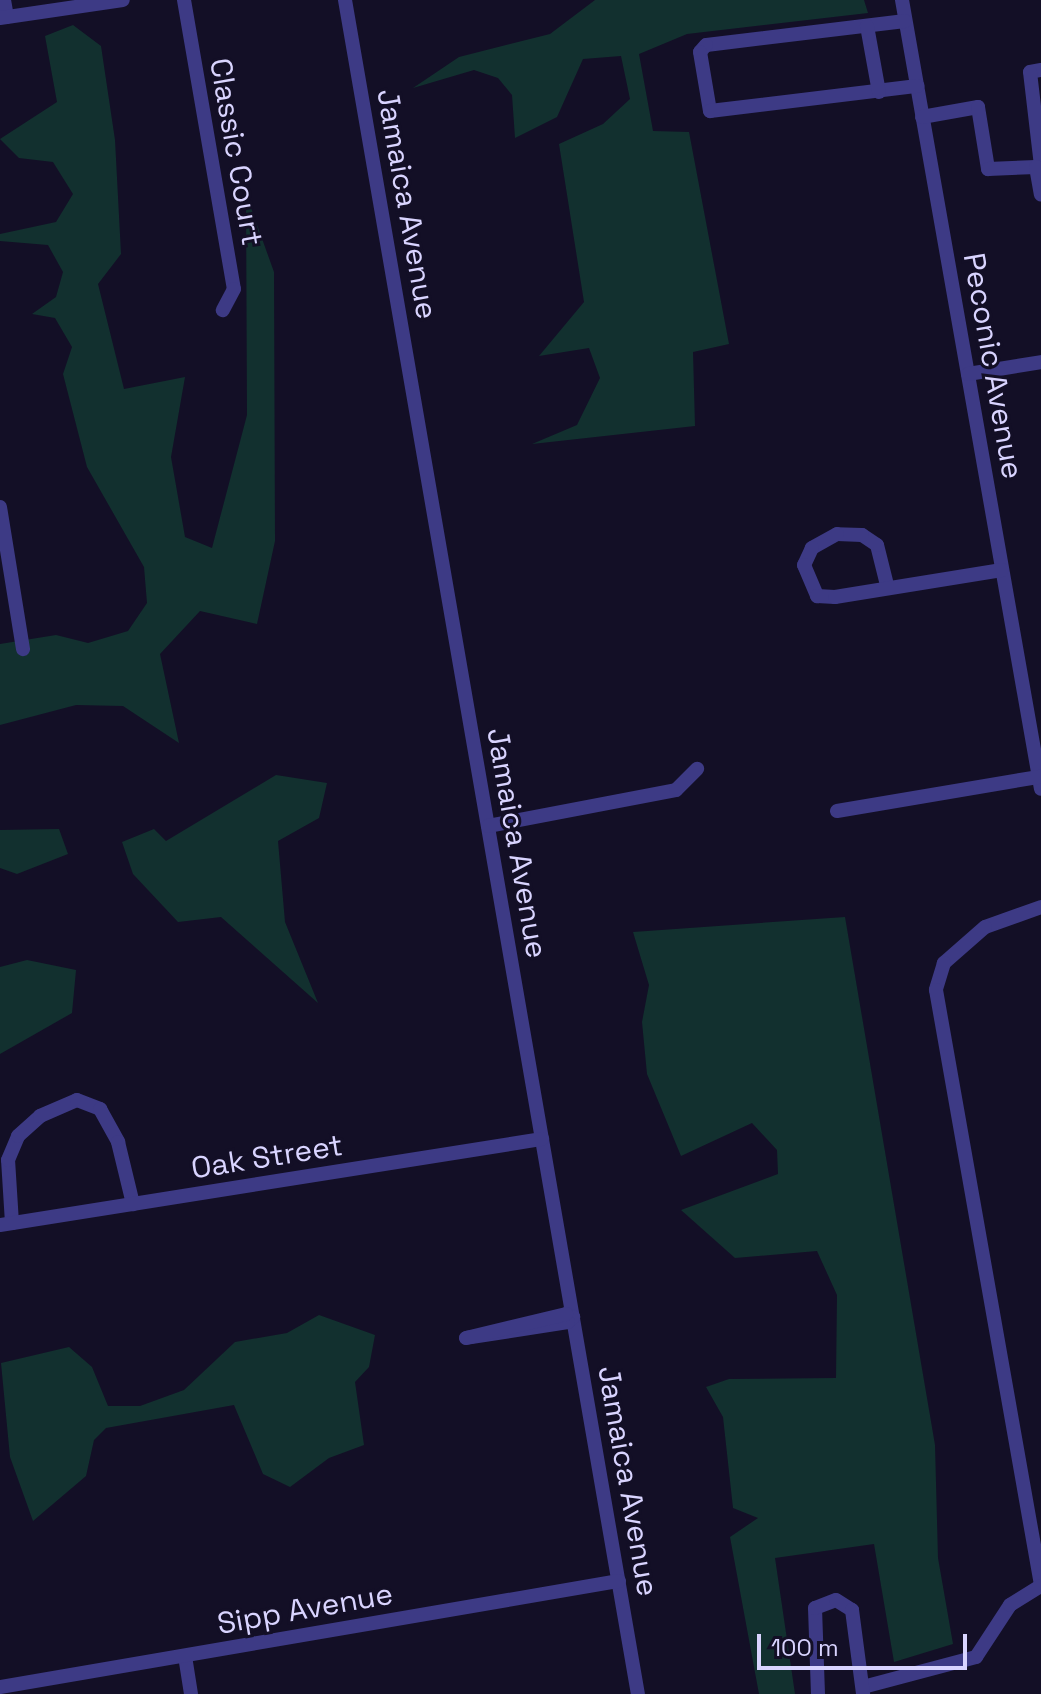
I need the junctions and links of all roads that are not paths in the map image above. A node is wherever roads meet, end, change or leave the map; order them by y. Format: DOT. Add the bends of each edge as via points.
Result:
graph roads {
  1 [pos="4,0"];
  2 [pos="123,0"];
  3 [pos="184,0"];
  4 [pos="345,0"];
  5 [pos="902,0"];
  6 [pos="3,18"];
  7 [pos="905,21"];
  8 [pos="867,26"];
  9 [pos="1041,70"];
  10 [pos="917,86"];
  11 [pos="879,92"];
  12 [pos="922,117"];
  13 [pos="1037,121"];
  14 [pos="1038,166"];
  15 [pos="1041,195"];
  16 [pos="223,310"];
  17 [pos="1041,362"];
  18 [pos="968,374"];
  19 [pos="0,507"];
  20 [pos="1002,570"];
  21 [pos="887,585"];
  22 [pos="23,649"];
  23 [pos="697,769"];
  24 [pos="1040,783"];
  25 [pos="837,811"];
  26 [pos="488,826"];
  27 [pos="1041,907"];
  28 [pos="542,1139"];
  29 [pos="133,1204"];
  30 [pos="6,1224"];
  31 [pos="573,1317"];
  32 [pos="619,1581"];
  33 [pos="1041,1585"];
  34 [pos="185,1656"];
  35 [pos="0,1687"];
  36 [pos="863,1690"];
  37 [pos="191,1694"];
  38 [pos="638,1694"];
  39 [pos="818,1694"];
  1 -- 6 [label="street"];
  2 -- 6 [label="street"];
  3 -- 16 [label="street, Classic Court" via="234,289"];
  4 -- 26 [label="street, Jamaica Avenue"];
  5 -- 7 [label="street, Peconic Avenue"];
  7 -- 8 [label="street"];
  7 -- 10 [label="street, Peconic Avenue"];
  8 -- 11 [label="street"];
  8 -- 11 [label="street" via="706,45 700,52 710,111 721,115"];
  9 -- 13 [label="street" via="1030,72"];
  10 -- 11 [label="street"];
  10 -- 12 [label="street, Peconic Avenue"];
  12 -- 14 [label="street" via="978,107 988,169"];
  12 -- 18 [label="street, Peconic Avenue"];
  13 -- 14 [label="street"];
  14 -- 15 [label="street"];
  17 -- 18 [label="street"];
  18 -- 20 [label="street, Peconic Avenue"];
  19 -- 22 [label="street"];
  20 -- 21 [label="street"];
  20 -- 24 [label="street, Peconic Avenue"];
  21 -- 21 [label="street" via="817,596 804,565 812,548 837,534 862,535 877,545"];
  23 -- 26 [label="street" via="676,790"];
  24 -- 25 [label="street"];
  26 -- 28 [label="street, Jamaica Avenue"];
  27 -- 33 [label="street" via="985,927 939,975 946,1053"];
  28 -- 29 [label="street, Oak Street"];
  28 -- 31 [label="street, Jamaica Avenue"];
  29 -- 30 [label="street, Oak Street"];
  29 -- 30 [label="street" via="118,1142 100,1109 77,1100 40,1116 18,1136 8,1160"];
  31 -- 31 [label="street" via="489,1329 466,1338 537,1328"];
  31 -- 32 [label="street, Jamaica Avenue"];
  32 -- 34 [label="street, Sipp Avenue"];
  32 -- 38 [label="street, Jamaica Avenue"];
  33 -- 36 [label="street" via="1010,1605 976,1657"];
  34 -- 35 [label="street, Sipp Avenue"];
  34 -- 37 [label="street"];
  36 -- 39 [label="street" via="852,1610 826,1601 815,1608 813,1627"];
}
